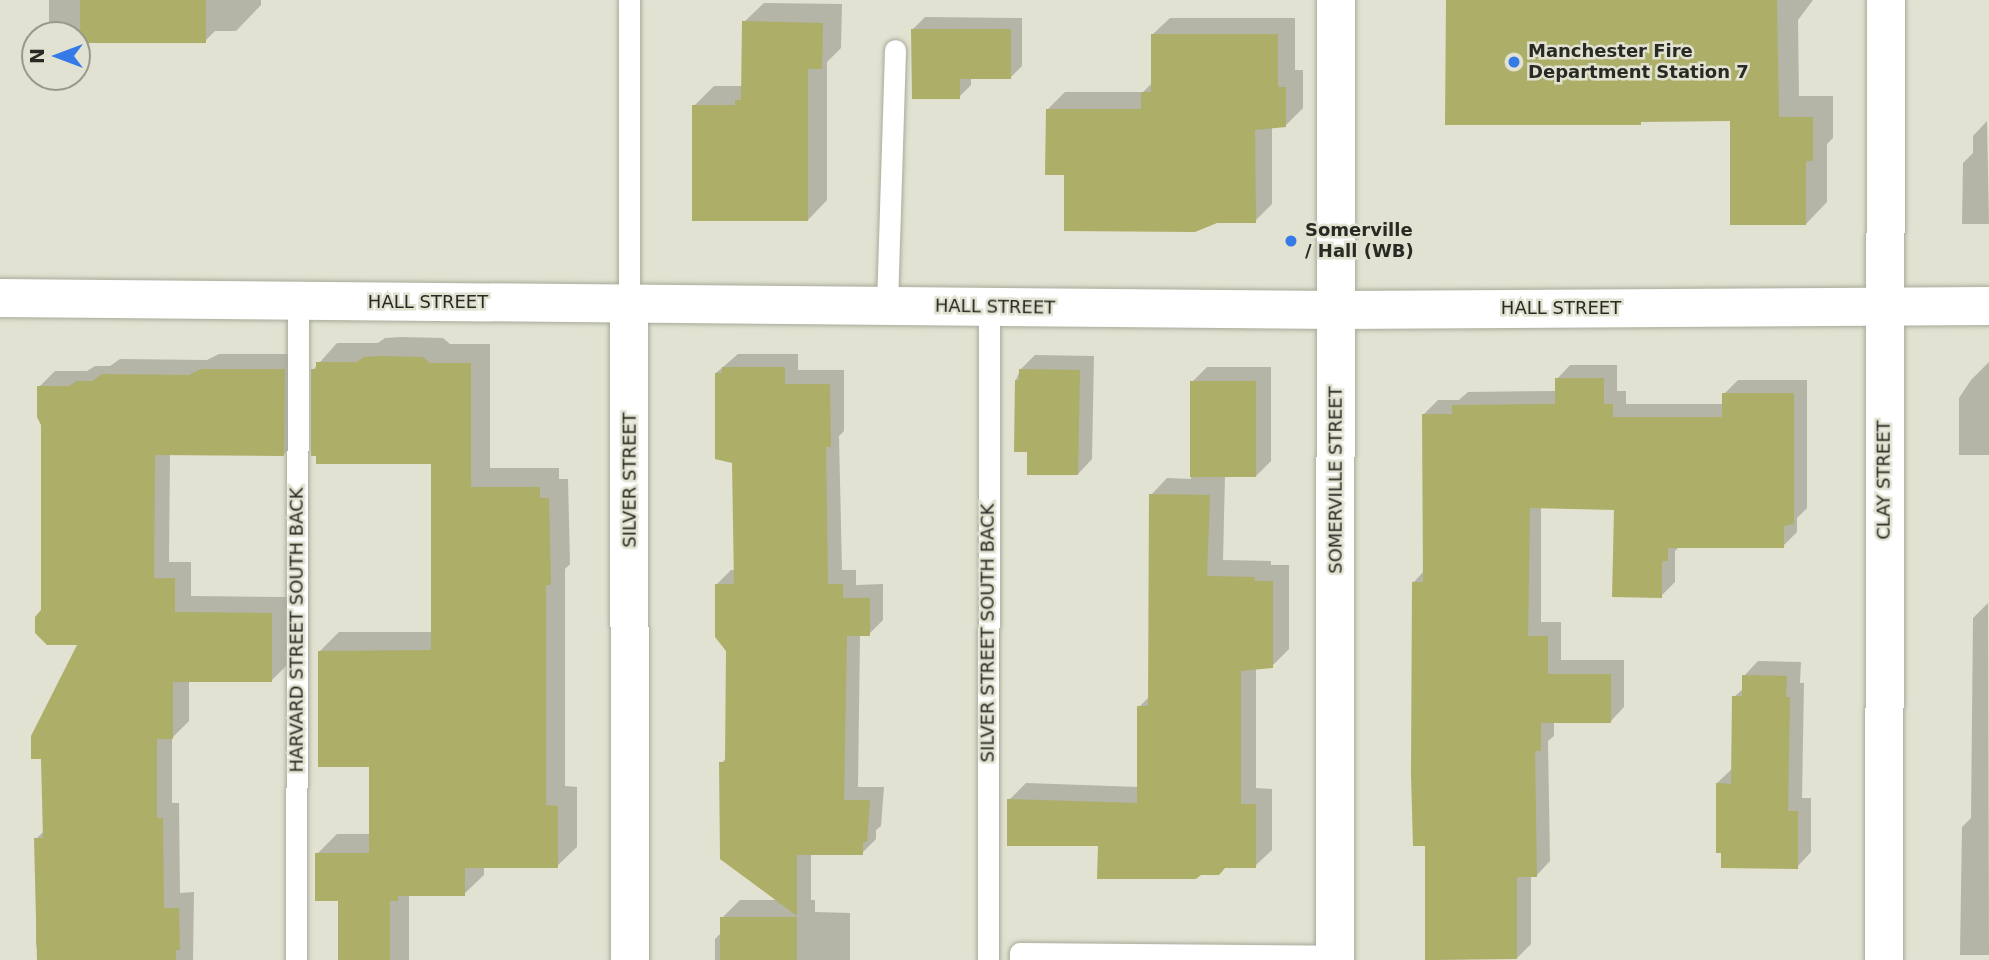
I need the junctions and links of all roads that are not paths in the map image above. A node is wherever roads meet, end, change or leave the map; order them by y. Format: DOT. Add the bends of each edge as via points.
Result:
graph roads {
  1 [pos="629,0"];
  2 [pos="1336,0"];
  3 [pos="1886,0"];
  4 [pos="895,50"];
  5 [pos="0,298"];
  6 [pos="298,301"];
  7 [pos="629,304"];
  8 [pos="887,305"];
  9 [pos="1884,305"];
  10 [pos="1989,306"];
  11 [pos="989,307"];
  12 [pos="1336,310"];
  13 [pos="1335,958"];
  14 [pos="296,960"];
  15 [pos="630,960"];
  16 [pos="988,960"];
  17 [pos="1020,960"];
  18 [pos="1884,960"];
  1 -- 7 [label="lane, SILVER STREET"];
  2 -- 12 [label="street, SOMERVILLE STREET"];
  3 -- 9 [label="street, CLAY STREET"];
  4 -- 8 [label="lane"];
  5 -- 6 [label="street, HALL STREET"];
  6 -- 7 [label="street, HALL STREET"];
  6 -- 14 [label="lane, HARVARD STREET SOUTH BACK"];
  7 -- 8 [label="street, HALL STREET"];
  7 -- 15 [label="street, SILVER STREET"];
  8 -- 11 [label="street, HALL STREET"];
  9 -- 10 [label="street, HALL STREET"];
  9 -- 12 [label="street, HALL STREET"];
  9 -- 18 [label="street, CLAY STREET"];
  11 -- 12 [label="street, HALL STREET"];
  11 -- 16 [label="lane, SILVER STREET SOUTH BACK"];
  12 -- 13 [label="street, SOMERVILLE STREET"];
  13 -- 17 [label="lane" via="1020,953"];
}
